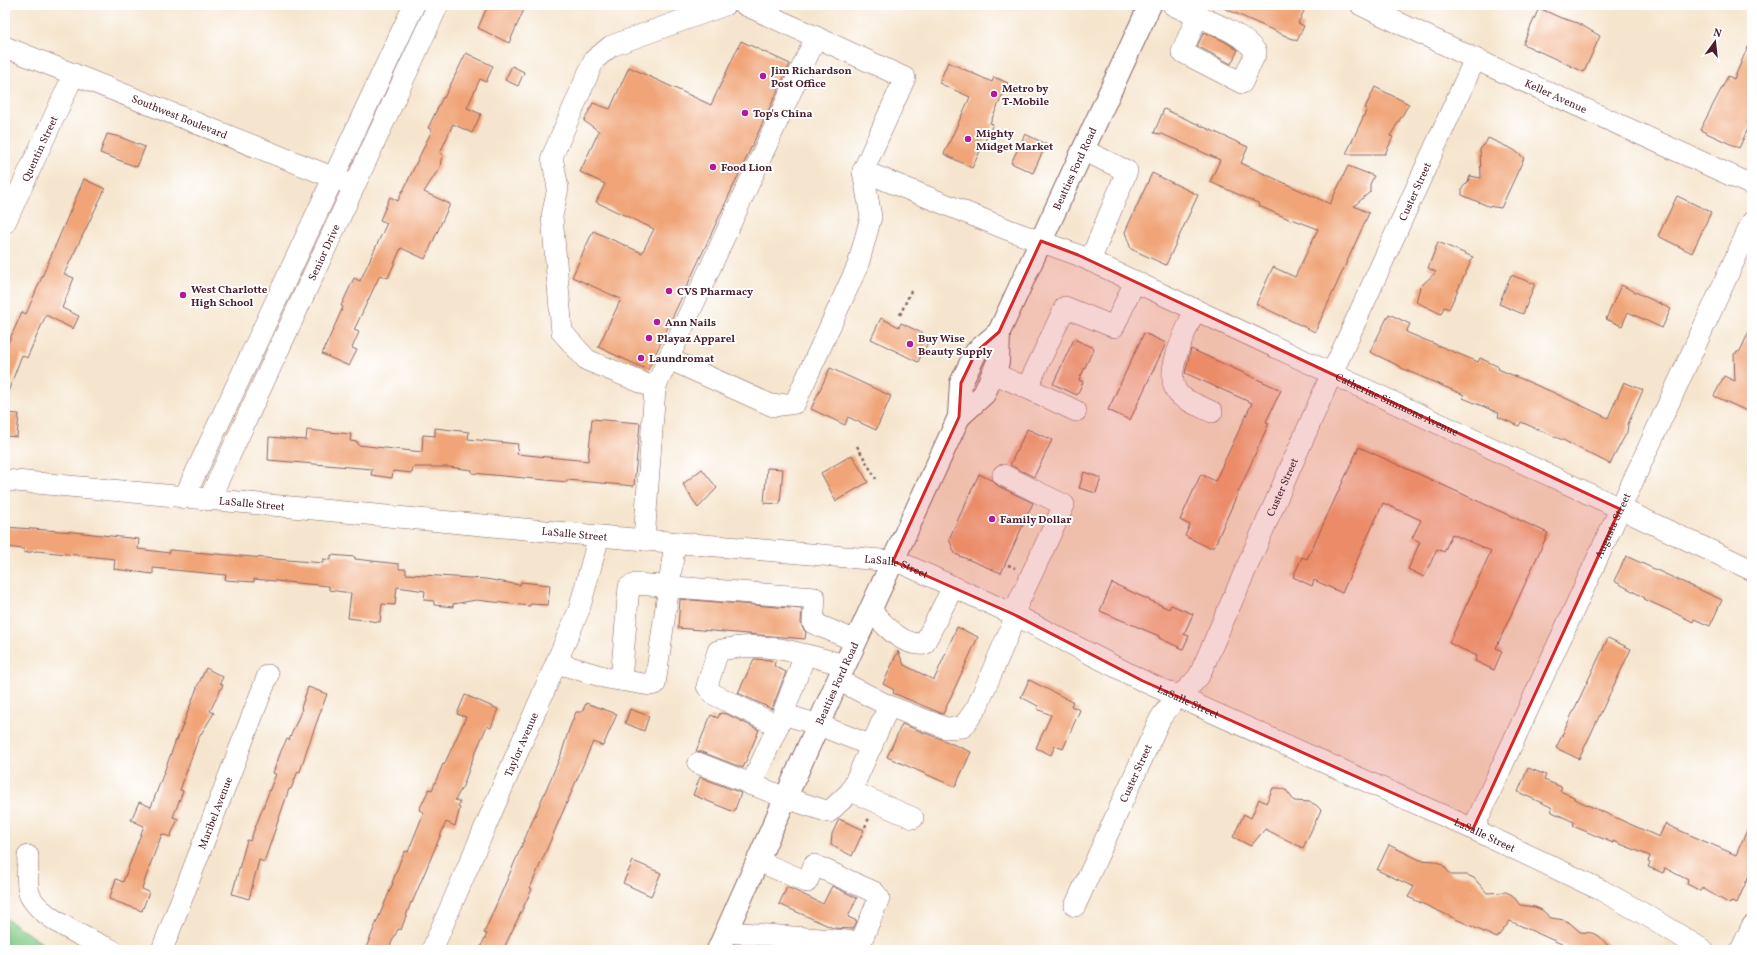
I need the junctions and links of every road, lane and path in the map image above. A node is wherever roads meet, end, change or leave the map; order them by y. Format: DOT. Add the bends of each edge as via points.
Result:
graph roads {
  1 [pos="414,5"];
  2 [pos="438,5"];
  3 [pos="725,5"];
  4 [pos="745,5"];
  5 [pos="1150,5"];
  6 [pos="1173,5"];
  7 [pos="1360,5"];
  8 [pos="1197,17"];
  9 [pos="816,37"];
  10 [pos="5,47"];
  11 [pos="1475,59"];
  12 [pos="385,68"];
  13 [pos="74,74"];
  14 [pos="405,78"];
  15 [pos="1083,150"];
  16 [pos="863,171"];
  17 [pos="334,178"];
  18 [pos="1752,185"];
  19 [pos="355,186"];
  20 [pos="1752,222"];
  21 [pos="5,223"];
  22 [pos="1040,241"];
  23 [pos="1090,261"];
  24 [pos="1135,281"];
  25 [pos="911,290"];
  26 [pos="1195,310"];
  27 [pos="900,315"];
  28 [pos="999,332"];
  29 [pos="669,359"];
  30 [pos="1332,372"];
  31 [pos="993,373"];
  32 [pos="655,388"];
  33 [pos="1027,388"];
  34 [pos="1076,411"];
  35 [pos="1212,412"];
  36 [pos="959,417"];
  37 [pos="857,446"];
  38 [pos="1003,475"];
  39 [pos="876,478"];
  40 [pos="5,480"];
  41 [pos="184,498"];
  42 [pos="209,500"];
  43 [pos="1620,509"];
  44 [pos="599,536"];
  45 [pos="644,540"];
  46 [pos="675,542"];
  47 [pos="893,561"];
  48 [pos="1752,570"];
  49 [pos="953,586"];
  50 [pos="670,587"];
  51 [pos="870,610"];
  52 [pos="1014,615"];
  53 [pos="856,641"];
  54 [pos="805,655"];
  55 [pos="557,663"];
  56 [pos="841,673"];
  57 [pos="268,675"];
  58 [pos="621,680"];
  59 [pos="1179,697"];
  60 [pos="889,706"];
  61 [pos="780,720"];
  62 [pos="819,725"];
  63 [pos="872,746"];
  64 [pos="698,763"];
  65 [pos="751,784"];
  66 [pos="851,791"];
  67 [pos="786,798"];
  68 [pos="913,818"];
  69 [pos="1473,829"];
  70 [pos="28,856"];
  71 [pos="758,861"];
  72 [pos="1076,906"];
  73 [pos="1752,926"];
  74 [pos="723,941"];
  75 [pos="112,950"];
  76 [pos="162,950"];
  77 [pos="432,950"];
  78 [pos="1703,950"];
  79 [pos="1741,950"];
  1 -- 12 [label="street, Senior Drive"];
  2 -- 14 [label="street, Senior Drive"];
  3 -- 32 [label="street" via="611,46 594,60 552,157 558,188 552,216 562,332 587,360"];
  4 -- 9 [label="street"];
  5 -- 15 [label="main road, Beatties Ford Road"];
  6 -- 8 [label="street"];
  7 -- 11 [label="street, Keller Avenue"];
  9 -- 16 [label="street" via="905,78"];
  9 -- 29 [label="street"];
  10 -- 13 [label="street, Southwest Boulevard"];
  11 -- 18 [label="street, Keller Avenue"];
  11 -- 30 [label="street, Custer Street"];
  12 -- 14 [label="street"];
  12 -- 17 [label="street, Senior Drive"];
  13 -- 17 [label="street, Southwest Boulevard"];
  13 -- 21 [label="street, Quentin Street"];
  14 -- 19 [label="street, Senior Drive"];
  15 -- 22 [label="main road, Beatties Ford Road"];
  15 -- 23 [label="street" via="1127,171"];
  16 -- 22 [label="street, Catherine Simmons Avenue"];
  16 -- 29 [label="street" via="871,217 858,266 795,403 773,406"];
  17 -- 19 [label="street, Southwest Boulevard"];
  17 -- 41 [label="street, Senior Drive"];
  19 -- 42 [label="street, Senior Drive"];
  20 -- 43 [label="street, Augusta Street"];
  22 -- 23 [label="street, Catherine Simmons Avenue"];
  22 -- 28 [label="main road, Beatties Ford Road"];
  23 -- 24 [label="street, Catherine Simmons Avenue"];
  24 -- 26 [label="street, Catherine Simmons Avenue"];
  24 -- 33 [label="street" via="1114,327 1065,307"];
  25 -- 27 [label="path"];
  26 -- 30 [label="street, Catherine Simmons Avenue"];
  26 -- 35 [label="street" via="1174,363 1172,381 1177,393"];
  28 -- 31 [label="main road, Beatties Ford Road" via="998,362"];
  28 -- 36 [label="main road, Beatties Ford Road" via="976,352 961,384"];
  29 -- 32 [label="street"];
  30 -- 43 [label="street, Catherine Simmons Avenue"];
  30 -- 59 [label="street, Custer Street" via="1199,676"];
  31 -- 33 [label="street"];
  31 -- 36 [label="main road, Beatties Ford Road" via="984,394"];
  32 -- 45 [label="street"];
  33 -- 34 [label="street"];
  36 -- 47 [label="main road, Beatties Ford Road"];
  37 -- 39 [label="path"];
  38 -- 52 [label="street" via="1064,504"];
  40 -- 41 [label="street, LaSalle Street"];
  41 -- 42 [label="street, LaSalle Street"];
  42 -- 44 [label="street, LaSalle Street"];
  43 -- 48 [label="street, Catherine Simmons Avenue"];
  43 -- 69 [label="street, Augusta Street"];
  44 -- 45 [label="street, LaSalle Street"];
  44 -- 55 [label="street, Taylor Avenue" via="580,610"];
  45 -- 46 [label="street, LaSalle Street"];
  46 -- 47 [label="street, LaSalle Street"];
  46 -- 50 [label="street"];
  47 -- 49 [label="street, LaSalle Street"];
  47 -- 51 [label="main road, Beatties Ford Road"];
  49 -- 51 [label="street" via="924,644 900,638"];
  49 -- 52 [label="street, LaSalle Street"];
  50 -- 53 [label="street" via="815,598 813,623"];
  50 -- 58 [label="street" via="656,684"];
  50 -- 58 [label="street" via="636,584 629,587"];
  51 -- 53 [label="main road, Beatties Ford Road"];
  52 -- 59 [label="street, LaSalle Street"];
  52 -- 60 [label="street" via="977,707 963,727 946,728"];
  53 -- 56 [label="main road, Beatties Ford Road"];
  54 -- 56 [label="street"];
  54 -- 61 [label="street"];
  54 -- 61 [label="street" via="756,646 737,646 718,651 707,686 713,694"];
  55 -- 58 [label="street"];
  55 -- 77 [label="street, Taylor Avenue"];
  56 -- 60 [label="street"];
  56 -- 62 [label="main road, Beatties Ford Road"];
  57 -- 76 [label="street, Maribel Avenue"];
  59 -- 69 [label="street, LaSalle Street"];
  59 -- 72 [label="street, Custer Street" via="1165,710 1160,719"];
  60 -- 63 [label="street"];
  61 -- 62 [label="street"];
  61 -- 65 [label="street"];
  62 -- 63 [label="street"];
  62 -- 67 [label="main road, Beatties Ford Road"];
  63 -- 66 [label="street"];
  64 -- 65 [label="street"];
  65 -- 67 [label="street"];
  66 -- 67 [label="street" via="829,812"];
  66 -- 68 [label="street"];
  67 -- 71 [label="main road, Beatties Ford Road"];
  69 -- 78 [label="street, LaSalle Street" via="1601,890"];
  70 -- 75 [label="street" via="27,884 32,899 39,907 87,939"];
  71 -- 74 [label="main road, Beatties Ford Road"];
  71 -- 74 [label="street" via="807,882 814,866 874,892 879,898 860,942"];
  73 -- 79 [label="street"];
}
